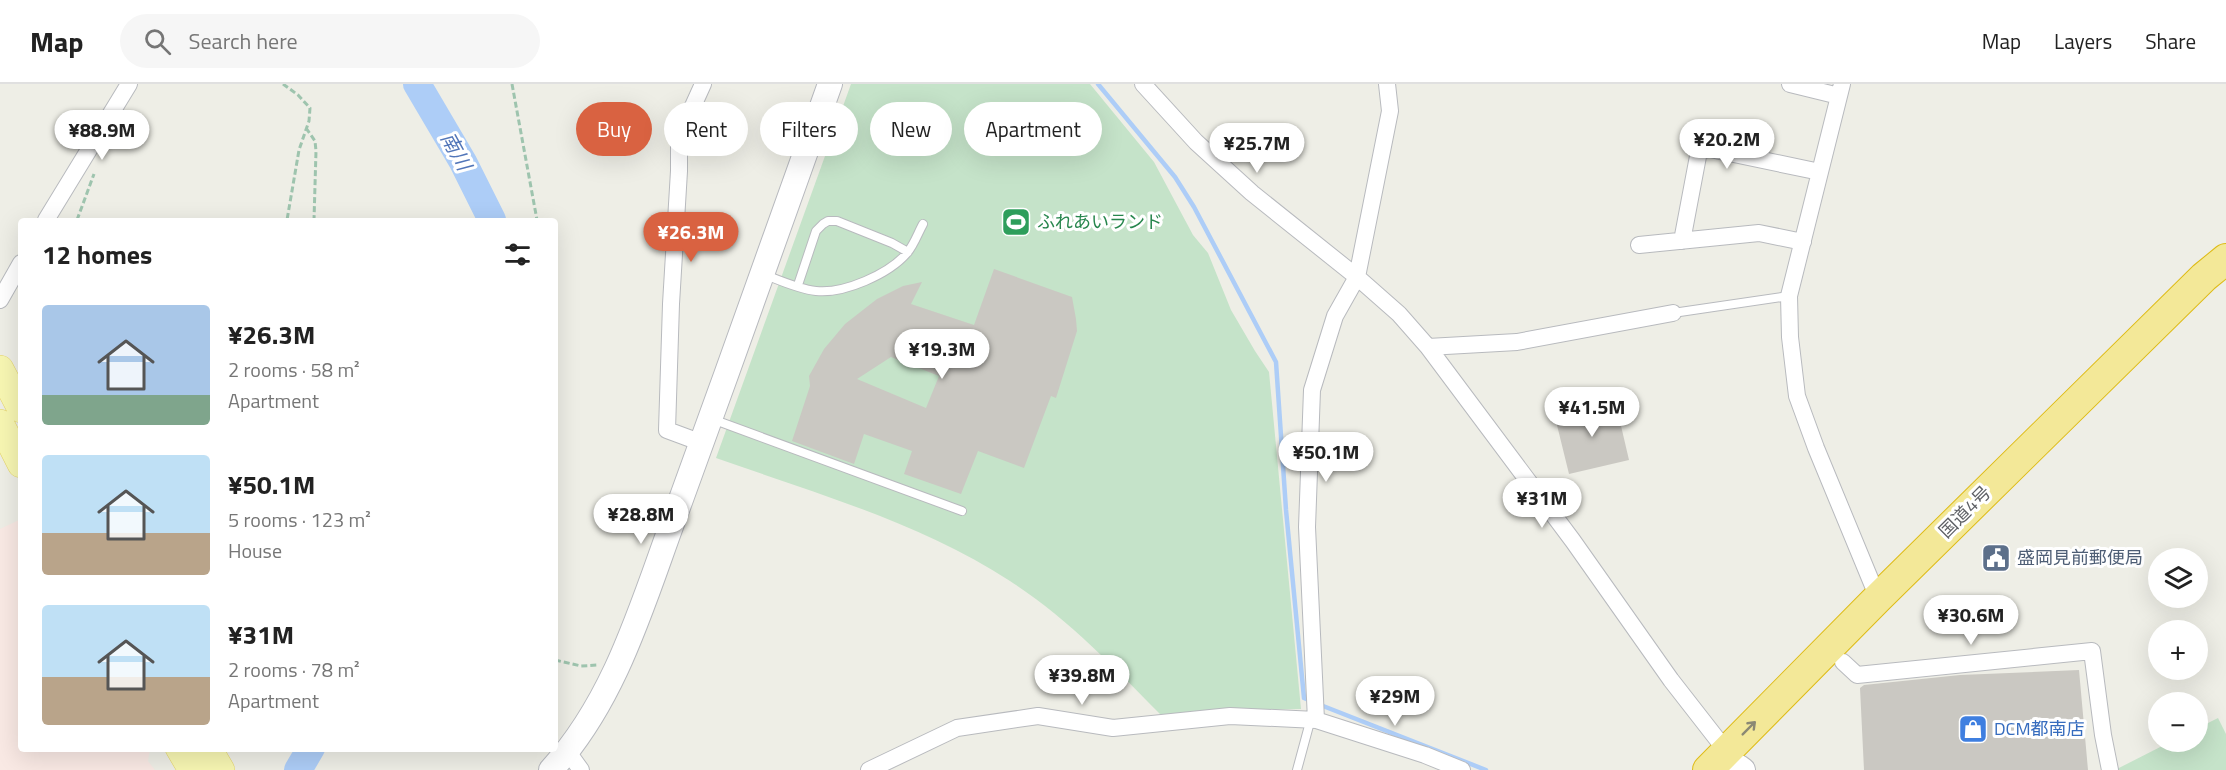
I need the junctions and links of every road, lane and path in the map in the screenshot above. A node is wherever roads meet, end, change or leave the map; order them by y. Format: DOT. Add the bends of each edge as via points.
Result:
graph roads {
  1 [pos="129,84"];
  2 [pos="283,84"];
  3 [pos="512,84"];
  4 [pos="703,84"];
  5 [pos="830,84"];
  6 [pos="1143,84"];
  7 [pos="1387,84"];
  8 [pos="1790,84"];
  9 [pos="1841,90"];
  10 [pos="306,128"];
  11 [pos="1820,172"];
  12 [pos="47,218"];
  13 [pos="287,218"];
  14 [pos="314,218"];
  15 [pos="537,218"];
  16 [pos="923,224"];
  17 [pos="1682,241"];
  18 [pos="1803,242"];
  19 [pos="1639,245"];
  20 [pos="908,252"];
  21 [pos="2226,259"];
  22 [pos="18,268"];
  23 [pos="762,274"];
  24 [pos="1357,277"];
  25 [pos="2226,279"];
  26 [pos="798,285"];
  27 [pos="1789,296"];
  28 [pos="0,300"];
  29 [pos="1674,313"];
  30 [pos="1428,347"];
  31 [pos="0,369"];
  32 [pos="18,403"];
  33 [pos="711,418"];
  34 [pos="0,423"];
  35 [pos="702,443"];
  36 [pos="18,458"];
  37 [pos="962,511"];
  38 [pos="1878,598"];
  39 [pos="558,661"];
  40 [pos="620,662"];
  41 [pos="1843,662"];
  42 [pos="1314,718"];
  43 [pos="181,752"];
  44 [pos="210,752"];
  45 [pos="574,761"];
  46 [pos="1731,766"];
  47 [pos="192,770"];
  48 [pos="221,770"];
  49 [pos="551,770"];
  50 [pos="869,770"];
  51 [pos="1297,770"];
  52 [pos="1462,770"];
  53 [pos="2110,770"];
  1 -- 12 [label="street"];
  2 -- 10 [label="path" via="310,108"];
  3 -- 15 [label="path"];
  4 -- 35 [label="street" via="679,137 667,430"];
  5 -- 23 [label="street"];
  6 -- 24 [label="street" via="1196,142 1252,194"];
  7 -- 24 [label="street" via="1390,111"];
  8 -- 9 [label="street"];
  9 -- 11 [label="street"];
  10 -- 13 [label="path"];
  10 -- 14 [label="path" via="315,141 316,151"];
  11 -- 17 [label="street" via="1710,149 1698,151"];
  11 -- 18 [label="street"];
  16 -- 20 [label="lane"];
  17 -- 18 [label="street" via="1759,233"];
  17 -- 19 [label="street"];
  18 -- 27 [label="street"];
  20 -- 26 [label="lane" via="882,272 840,290 815,291"];
  20 -- 26 [label="lane" via="837,221 828,221 816,231"];
  21 -- 38 [label="highway, 国道4号"];
  22 -- 28 [label="street"];
  23 -- 26 [label="lane"];
  23 -- 33 [label="street"];
  24 -- 30 [label="street"];
  24 -- 42 [label="street" via="1335,316 1312,390 1307,527"];
  25 -- 41 [label="highway, 国道4号" via="2156,344"];
  27 -- 29 [label="lane"];
  27 -- 38 [label="street" via="1797,396"];
  29 -- 30 [label="street" via="1517,342"];
  30 -- 46 [label="street"];
  31 -- 32 [label="main road"];
  33 -- 35 [label="street"];
  33 -- 37 [label="lane"];
  34 -- 36 [label="main road"];
  35 -- 40 [label="street"];
  46 -- 38 [label="highway, 国道4号, one-way"];
  39 -- 40 [label="path" via="581,666"];
  40 -- 45 [label="street"];
  41 -- 46 [label="highway, 国道4号"];
  41 -- 53 [label="street" via="1857,675 2092,651"];
  42 -- 50 [label="street" via="1230,716 1113,728 1038,717 957,728"];
  42 -- 51 [label="lane"];
  42 -- 52 [label="street"];
  43 -- 47 [label="main road"];
  44 -- 48 [label="main road"];
  45 -- 49 [label="street"];
}
